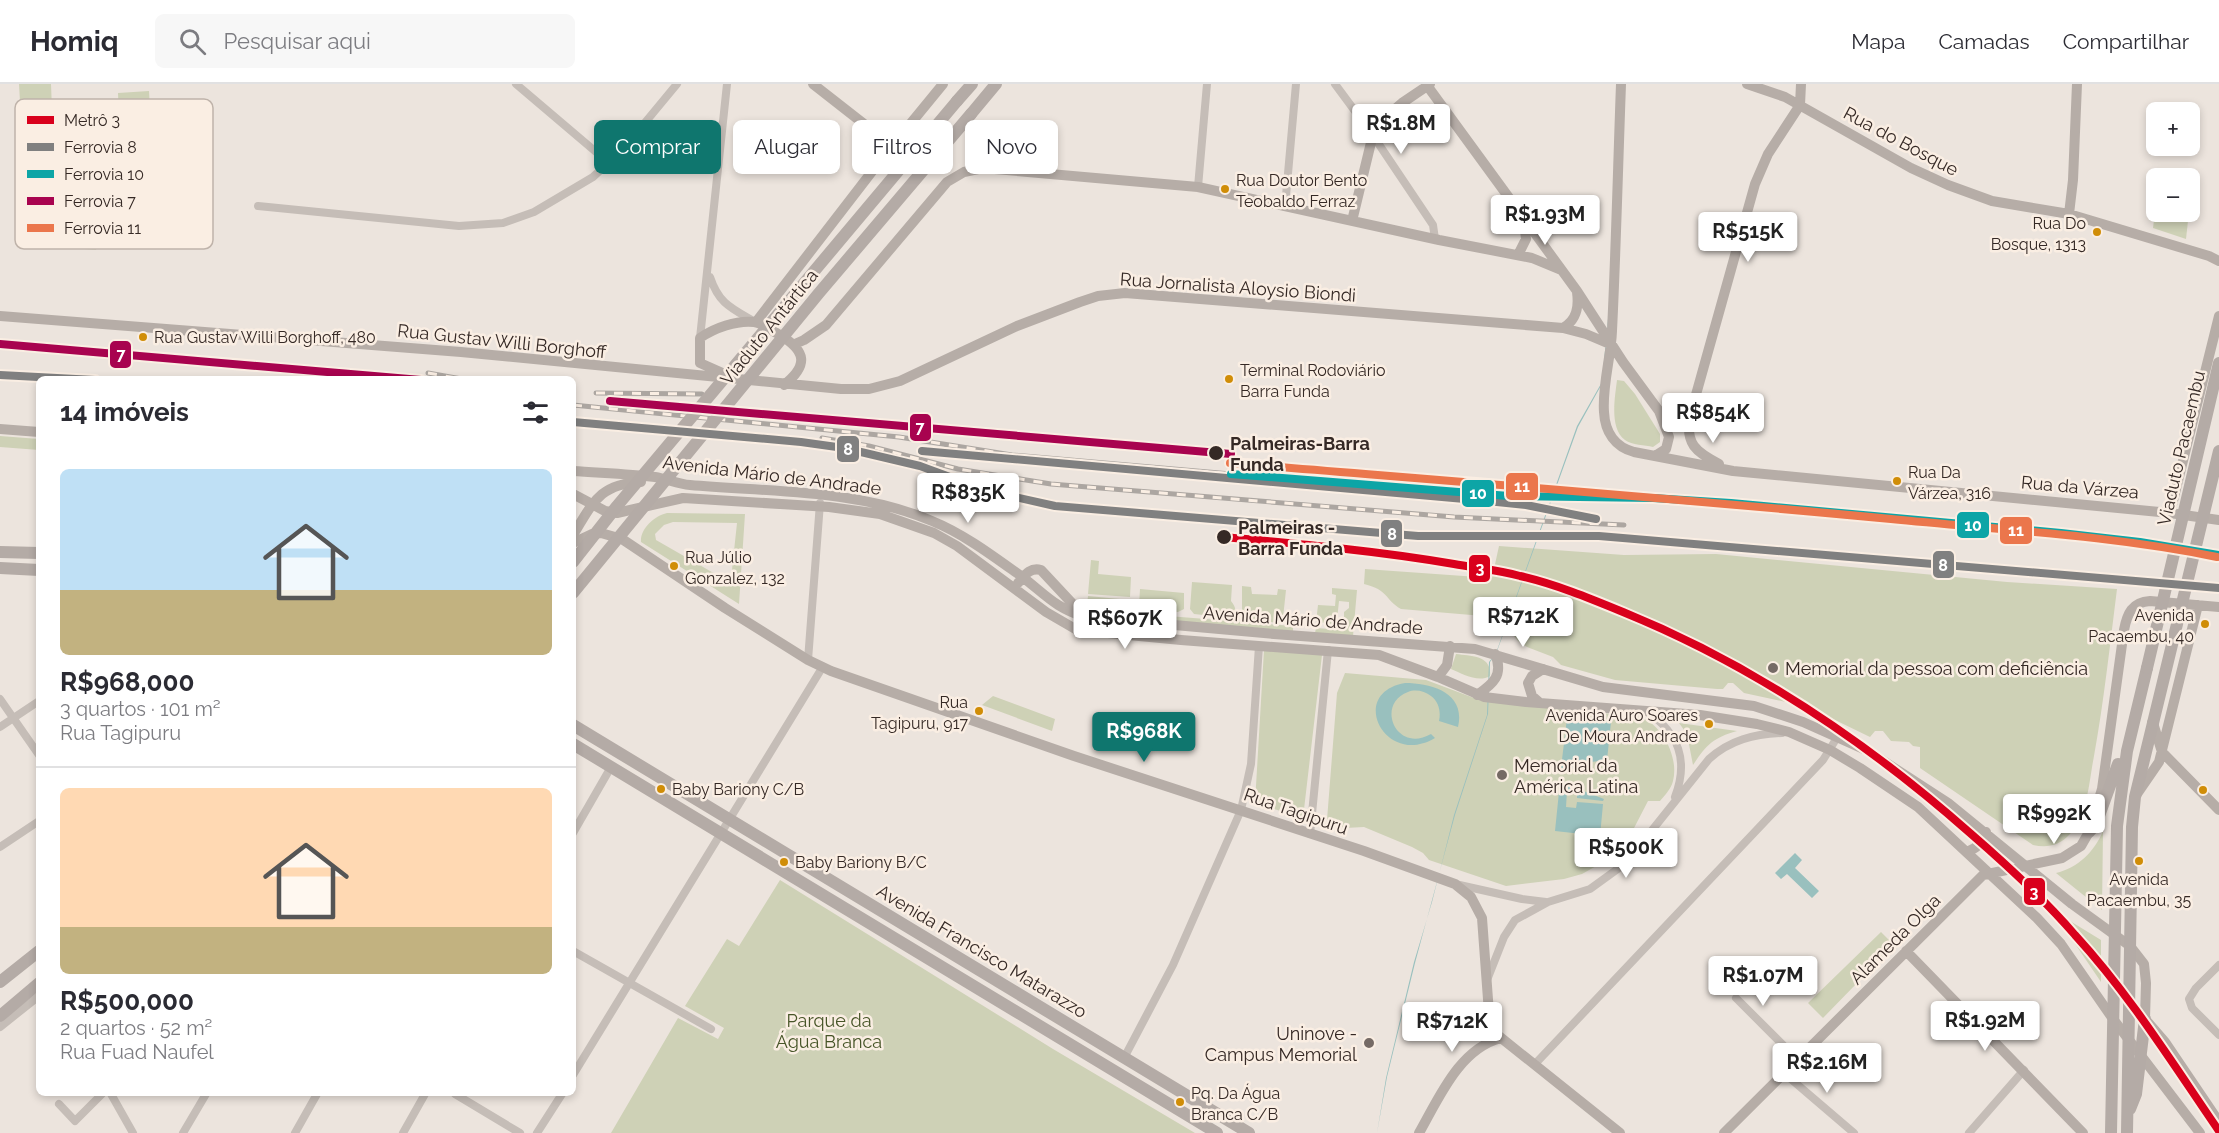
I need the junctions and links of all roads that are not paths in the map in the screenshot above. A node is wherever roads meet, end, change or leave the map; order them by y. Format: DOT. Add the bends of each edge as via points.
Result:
graph roads {
  1 [pos="516,84"];
  2 [pos="677,84"];
  3 [pos="727,84"];
  4 [pos="813,84"];
  5 [pos="943,84"];
  6 [pos="972,84"];
  7 [pos="996,84"];
  8 [pos="1207,84"];
  9 [pos="1296,84"];
  10 [pos="1335,84"];
  11 [pos="1621,84"];
  12 [pos="1747,84"];
  13 [pos="1802,84"];
  14 [pos="2077,84"];
  15 [pos="1428,85"];
  16 [pos="1800,105"];
  17 [pos="646,120"];
  18 [pos="859,120"];
  19 [pos="912,120"];
  20 [pos="1372,134"];
  21 [pos="594,150"];
  22 [pos="594,174"];
  23 [pos="870,174"];
  24 [pos="1198,187"];
  25 [pos="258,206"];
  26 [pos="1284,207"];
  27 [pos="2069,214"];
  28 [pos="1522,216"];
  29 [pos="1352,221"];
  30 [pos="1435,239"];
  31 [pos="1518,255"];
  32 [pos="2219,261"];
  33 [pos="1561,270"];
  34 [pos="709,273"];
  35 [pos="1577,291"];
  36 [pos="0,316"];
  37 [pos="2219,316"];
  38 [pos="756,322"];
  39 [pos="1563,328"];
  40 [pos="700,338"];
  41 [pos="795,344"];
  42 [pos="1612,345"];
  43 [pos="700,363"];
  44 [pos="2219,363"];
  45 [pos="673,374"];
  46 [pos="738,380"];
  47 [pos="784,385"];
  48 [pos="1659,411"];
  49 [pos="1690,416"];
  50 [pos="0,429"];
  51 [pos="36,432"];
  52 [pos="2219,451"];
  53 [pos="1655,456"];
  54 [pos="2182,465"];
  55 [pos="576,471"];
  56 [pos="1733,471"];
  57 [pos="2219,475"];
  58 [pos="686,484"];
  59 [pos="576,495"];
  60 [pos="820,501"];
  61 [pos="593,503"];
  62 [pos="655,504"];
  63 [pos="2219,508"];
  64 [pos="2170,513"];
  65 [pos="2218,520"];
  66 [pos="576,530"];
  67 [pos="622,539"];
  68 [pos="576,542"];
  69 [pos="0,552"];
  70 [pos="36,553"];
  71 [pos="576,558"];
  72 [pos="0,568"];
  73 [pos="36,570"];
  74 [pos="1023,578"];
  75 [pos="576,588"];
  76 [pos="1014,588"];
  77 [pos="576,595"];
  78 [pos="2198,605"];
  79 [pos="2219,607"];
  80 [pos="1085,617"];
  81 [pos="1259,646"];
  82 [pos="1450,646"];
  83 [pos="1328,650"];
  84 [pos="1496,654"];
  85 [pos="808,660"];
  86 [pos="822,668"];
  87 [pos="1542,669"];
  88 [pos="1438,677"];
  89 [pos="1477,695"];
  90 [pos="0,699"];
  91 [pos="36,703"];
  92 [pos="1540,703"];
  93 [pos="1645,711"];
  94 [pos="14,718"];
  95 [pos="2153,723"];
  96 [pos="576,727"];
  97 [pos="0,728"];
  98 [pos="1789,732"];
  99 [pos="1838,736"];
  100 [pos="576,746"];
  101 [pos="1830,750"];
  102 [pos="36,751"];
  103 [pos="2127,751"];
  104 [pos="2162,752"];
  105 [pos="611,767"];
  106 [pos="2135,796"];
  107 [pos="1670,806"];
  108 [pos="1241,810"];
  109 [pos="2219,810"];
  110 [pos="729,820"];
  111 [pos="36,823"];
  112 [pos="576,828"];
  113 [pos="1986,832"];
  114 [pos="2089,832"];
  115 [pos="721,834"];
  116 [pos="1310,834"];
  117 [pos="0,847"];
  118 [pos="1967,852"];
  119 [pos="2026,866"];
  120 [pos="1989,872"];
  121 [pos="1455,884"];
  122 [pos="1548,902"];
  123 [pos="2114,933"];
  124 [pos="2130,946"];
  125 [pos="1906,951"];
  126 [pos="36,953"];
  127 [pos="576,953"];
  128 [pos="2219,965"];
  129 [pos="1487,980"];
  130 [pos="0,982"];
  131 [pos="630,983"];
  132 [pos="36,986"];
  133 [pos="36,998"];
  134 [pos="1736,998"];
  135 [pos="0,1016"];
  136 [pos="2113,1019"];
  137 [pos="2145,1019"];
  138 [pos="0,1027"];
  139 [pos="711,1029"];
  140 [pos="2219,1035"];
  141 [pos="1501,1038"];
  142 [pos="2128,1038"];
  143 [pos="2142,1055"];
  144 [pos="1124,1058"];
  145 [pos="1798,1060"];
  146 [pos="1535,1064"];
  147 [pos="576,1070"];
  148 [pos="2024,1070"];
  149 [pos="1785,1074"];
  150 [pos="100,1096"];
  151 [pos="112,1096"];
  152 [pos="205,1096"];
  153 [pos="316,1096"];
  154 [pos="424,1096"];
  155 [pos="458,1096"];
  156 [pos="561,1096"];
  157 [pos="59,1104"];
  158 [pos="2127,1115"];
  159 [pos="2219,1122"];
  160 [pos="133,1133"];
  161 [pos="183,1133"];
  162 [pos="294,1133"];
  163 [pos="403,1133"];
  164 [pos="520,1133"];
  165 [pos="537,1133"];
  166 [pos="1217,1133"];
  167 [pos="1249,1133"];
  168 [pos="1419,1133"];
  169 [pos="1620,1133"];
  170 [pos="1724,1133"];
  171 [pos="1854,1133"];
  172 [pos="1969,1133"];
  173 [pos="2083,1133"];
  174 [pos="2111,1133"];
  175 [pos="2127,1133"];
  176 [pos="2200,1133"];
  1 -- 21 [label="street"];
  2 -- 17 [label="street"];
  3 -- 34 [label="street"];
  4 -- 18 [label="street"];
  5 -- 19 [label="street"];
  6 -- 71 [label="main road, Viaduto Antártica, bridge"];
  7 -- 75 [label="main road, Viaduto Antártica, bridge"];
  8 -- 24 [label="street"];
  9 -- 26 [label="street"];
  10 -- 20 [label="street"];
  11 -- 42 [label="street"];
  12 -- 16 [label="street, Rua do Bosque"];
  13 -- 16 [label="street"];
  14 -- 27 [label="street"];
  15 -- 20 [label="street" via="1378,122"];
  15 -- 28 [label="street"];
  16 -- 27 [label="street, Rua do Bosque" via="1948,186 1992,201"];
  16 -- 49 [label="street" via="1773,144 1758,177"];
  20 -- 29 [label="street"];
  20 -- 30 [label="street" via="1433,225"];
  22 -- 25 [label="street" via="549,204 503,223 459,226"];
  23 -- 38 [label="street"];
  24 -- 26 [label="street"];
  24 -- 41 [label="street" via="983,168 964,172 936,193 825,325"];
  26 -- 29 [label="street"];
  27 -- 32 [label="street, Rua do Bosque"];
  28 -- 31 [label="street" via="1526,239"];
  28 -- 33 [label="street"];
  29 -- 30 [label="street"];
  30 -- 31 [label="street"];
  31 -- 33 [label="street" via="1539,259"];
  33 -- 35 [label="street"];
  34 -- 38 [label="street" via="722,302"];
  34 -- 40 [label="street"];
  35 -- 39 [label="street" via="1576,313"];
  35 -- 42 [label="street"];
  36 -- 45 [label="street, Rua Gustav Willi Borghoff" via="461,352"];
  37 -- 54 [label="street"];
  38 -- 40 [label="street" via="730,325"];
  38 -- 41 [label="street"];
  39 -- 42 [label="street, Rua Jornalista Aloysio Biondi"];
  39 -- 47 [label="street, Rua Jornalista Aloysio Biondi" via="1125,293 1098,296 1017,326 900,381 869,389"];
  40 -- 43 [label="street"];
  41 -- 47 [label="street" via="801,368"];
  42 -- 48 [label="street"];
  42 -- 53 [label="street, Rua da Várzea" via="1604,413 1609,434 1623,449"];
  43 -- 45 [label="street"];
  43 -- 46 [label="street"];
  44 -- 103 [label="main road, Viaduto Pacaembu, bridge"];
  45 -- 46 [label="street, Rua Gustav Willi Borghoff"];
  46 -- 47 [label="street, Rua Gustav Willi Borghoff"];
  48 -- 49 [label="street" via="1676,423"];
  48 -- 53 [label="street" via="1669,437 1666,449"];
  49 -- 56 [label="street" via="1688,434 1692,444 1706,457"];
  50 -- 51 [label="street"];
  52 -- 95 [label="main road, Viaduto Pacaembu, bridge"];
  53 -- 56 [label="street, Rua da Várzea"];
  54 -- 57 [label="street"];
  54 -- 64 [label="street"];
  55 -- 58 [label="street, Avenida Mário de Andrade" via="653,477"];
  56 -- 64 [label="street, Rua da Várzea"];
  58 -- 60 [label="street, Avenida Mário de Andrade"];
  58 -- 61 [label="street" via="618,484"];
  59 -- 61 [label="street"];
  60 -- 62 [label="street, Avenida Mário de Andrade" via="683,498"];
  60 -- 74 [label="street, Avenida Mário de Andrade" via="867,501 933,521 990,553"];
  60 -- 76 [label="street, Avenida Mário de Andrade" via="880,514 934,533"];
  60 -- 85 [label="street"];
  61 -- 62 [label="street" via="617,513"];
  61 -- 66 [label="street"];
  62 -- 67 [label="street"];
  63 -- 65 [label="street"];
  64 -- 65 [label="street, Rua da Várzea"];
  67 -- 68 [label="street" via="601,533"];
  67 -- 77 [label="street"];
  67 -- 85 [label="street, Rua Tagipuru"];
  69 -- 70 [label="main road"];
  72 -- 73 [label="main road"];
  74 -- 76 [label="street"];
  74 -- 80 [label="street, Avenida Mário de Andrade" via="1053,603"];
  74 -- 80 [label="street" via="1033,569 1041,570"];
  76 -- 81 [label="street, Avenida Mário de Andrade" via="1077,630"];
  78 -- 79 [label="street"];
  78 -- 104 [label="street"];
  78 -- 114 [label="street" via="2144,602 2134,606 2127,616 2106,767"];
  80 -- 82 [label="street, Avenida Mário de Andrade"];
  81 -- 83 [label="street, Avenida Mário de Andrade"];
  81 -- 108 [label="street" via="1251,764"];
  82 -- 84 [label="street, Avenida Mário de Andrade"];
  82 -- 88 [label="street" via="1447,665"];
  83 -- 88 [label="street, Avenida Mário de Andrade" via="1382,656"];
  83 -- 116 [label="street"];
  84 -- 87 [label="street, Avenida Mário de Andrade"];
  84 -- 89 [label="street" via="1500,668 1496,680"];
  85 -- 86 [label="street, Rua Tagipuru"];
  86 -- 108 [label="street, Rua Tagipuru"];
  86 -- 110 [label="street"];
  87 -- 92 [label="street" via="1528,683 1532,696"];
  87 -- 99 [label="street" via="1620,691 1754,706"];
  88 -- 89 [label="street, Avenida Mário de Andrade"];
  89 -- 92 [label="street, Avenida Mário de Andrade"];
  90 -- 94 [label="street"];
  91 -- 94 [label="street"];
  92 -- 93 [label="street, Avenida Mário de Andrade"];
  93 -- 98 [label="street, Avenida Mário de Andrade" via="1731,719"];
  93 -- 107 [label="street" via="1660,721 1678,745 1680,779"];
  94 -- 97 [label="street"];
  94 -- 102 [label="street"];
  95 -- 104 [label="street"];
  95 -- 106 [label="main road, Viaduto Pacaembu"];
  96 -- 110 [label="main road, Avenida Francisco Matarazzo"];
  98 -- 101 [label="street, Avenida Mário de Andrade"];
  98 -- 107 [label="street" via="1766,733 1730,743 1709,759"];
  99 -- 101 [label="street"];
  99 -- 113 [label="street" via="1873,754"];
  100 -- 105 [label="main road, Avenida Francisco Matarazzo"];
  101 -- 118 [label="street, Avenida Mário de Andrade" via="1918,807"];
  101 -- 146 [label="street"];
  103 -- 114 [label="main road" via="2121,756 2096,824"];
  103 -- 123 [label="main road" via="2117,826"];
  104 -- 106 [label="street" via="2155,770"];
  104 -- 109 [label="street"];
  105 -- 112 [label="street"];
  105 -- 115 [label="main road, Avenida Francisco Matarazzo"];
  106 -- 124 [label="main road, Viaduto Pacaembu"];
  107 -- 122 [label="street" via="1632,854 1604,880"];
  108 -- 116 [label="street, Rua Tagipuru"];
  108 -- 144 [label="street" via="1173,966"];
  110 -- 115 [label="street"];
  110 -- 144 [label="main road, Avenida Francisco Matarazzo"];
  111 -- 117 [label="street"];
  113 -- 118 [label="street" via="1983,842"];
  113 -- 119 [label="street"];
  114 -- 119 [label="street" via="2071,854"];
  115 -- 131 [label="street"];
  115 -- 166 [label="main road, Avenida Francisco Matarazzo"];
  116 -- 121 [label="street, Rua Tagipuru"];
  118 -- 120 [label="street, Avenida Mário de Andrade"];
  119 -- 120 [label="street"];
  119 -- 123 [label="street"];
  120 -- 125 [label="street, Alameda Olga"];
  120 -- 136 [label="street, Avenida Mário de Andrade" via="2050,931"];
  121 -- 122 [label="street"];
  121 -- 129 [label="street, Rua Tagipuru" via="1472,897 1482,918"];
  122 -- 129 [label="street" via="1515,920"];
  123 -- 124 [label="street"];
  123 -- 136 [label="main road"];
  124 -- 137 [label="street" via="2144,964"];
  124 -- 142 [label="main road, Viaduto Pacaembu"];
  125 -- 145 [label="street, Alameda Olga"];
  125 -- 148 [label="street"];
  126 -- 130 [label="main road"];
  127 -- 131 [label="street"];
  128 -- 140 [label="street" via="2189,999 2192,1008"];
  129 -- 141 [label="street, Rua Tagipuru" via="1491,1025"];
  131 -- 139 [label="street"];
  131 -- 147 [label="street"];
  132 -- 135 [label="main road"];
  133 -- 138 [label="street"];
  134 -- 145 [label="street"];
  136 -- 142 [label="street"];
  136 -- 174 [label="main road"];
  137 -- 143 [label="main road"];
  137 -- 159 [label="street"];
  141 -- 146 [label="street, Rua Tagipuru"];
  141 -- 168 [label="street" via="1484,1043 1469,1055"];
  142 -- 143 [label="street"];
  142 -- 158 [label="main road, Viaduto Pacaembu"];
  143 -- 158 [label="main road" via="2136,1094"];
  143 -- 176 [label="street"];
  144 -- 167 [label="main road, Avenida Francisco Matarazzo"];
  145 -- 149 [label="street, Alameda Olga"];
  146 -- 169 [label="street, Rua Tagipuru"];
  148 -- 172 [label="street"];
  148 -- 173 [label="street"];
  149 -- 170 [label="street, Alameda Olga"];
  149 -- 171 [label="street"];
  150 -- 157 [label="street" via="75,1121"];
  151 -- 160 [label="street"];
  152 -- 161 [label="street"];
  153 -- 162 [label="street"];
  154 -- 163 [label="street"];
  155 -- 164 [label="street"];
  156 -- 165 [label="street"];
  158 -- 175 [label="main road, Viaduto Pacaembu"];
}
